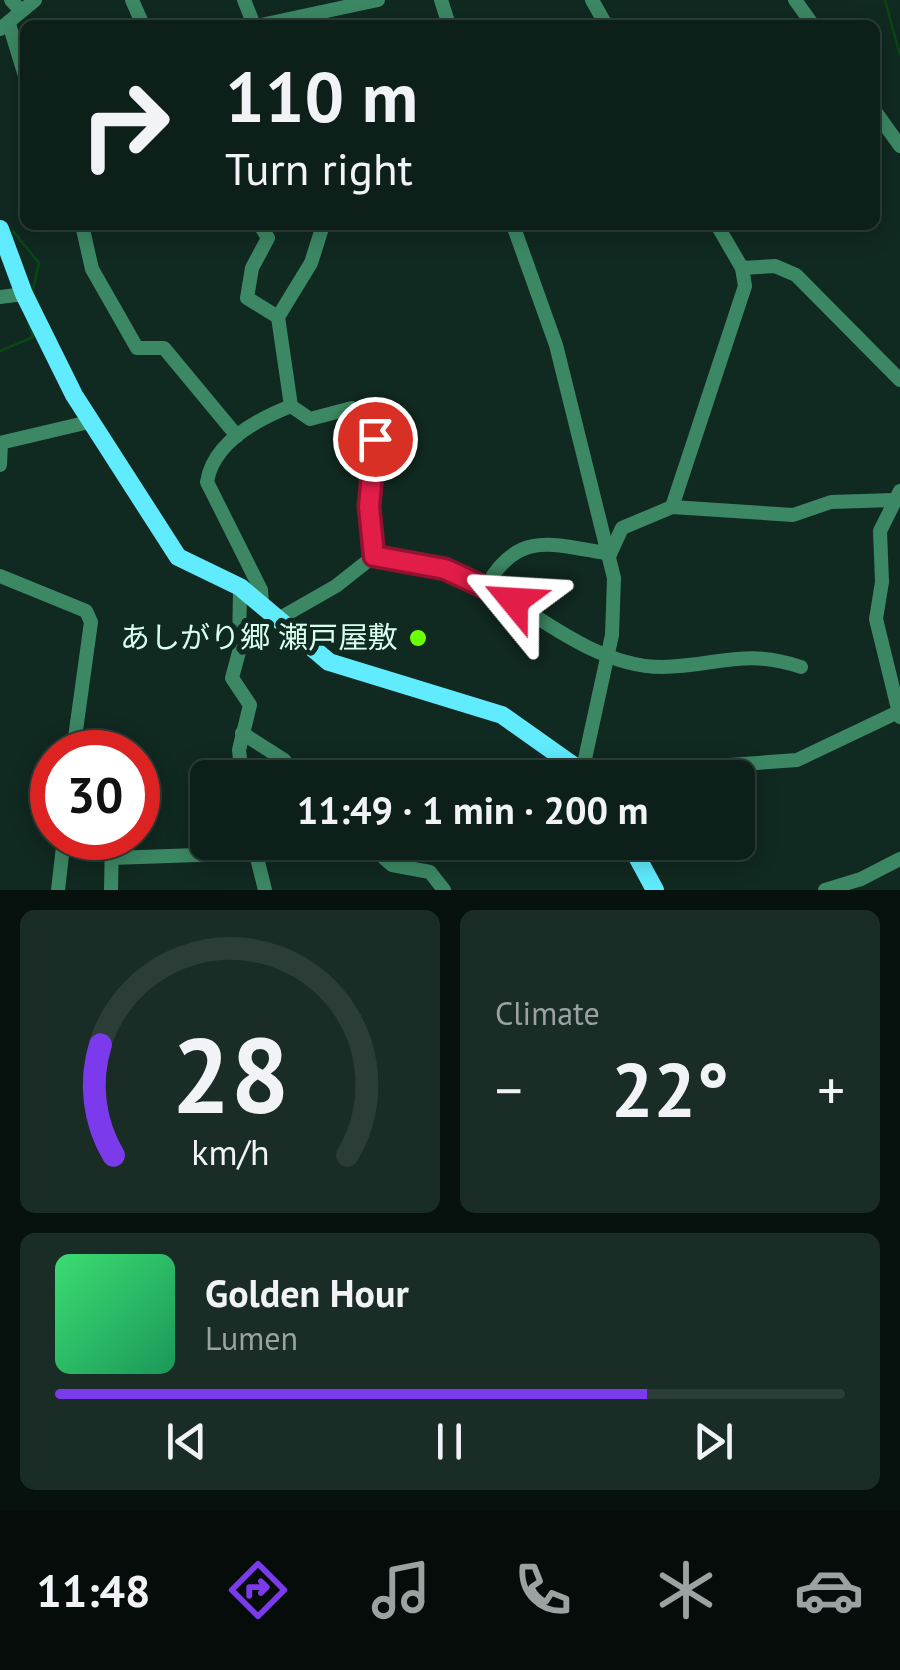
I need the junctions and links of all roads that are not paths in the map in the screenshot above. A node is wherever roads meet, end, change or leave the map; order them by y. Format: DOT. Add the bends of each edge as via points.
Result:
graph roads {
  1 [pos="35,0"];
  2 [pos="378,0"];
  3 [pos="16,6"];
  4 [pos="285,20"];
  5 [pos="5,27"];
  6 [pos="20,64"];
  7 [pos="880,118"];
  8 [pos="900,146"];
  9 [pos="0,229"];
  10 [pos="83,230"];
  11 [pos="263,230"];
  12 [pos="322,230"];
  13 [pos="515,230"];
  14 [pos="720,230"];
  15 [pos="742,268"];
  16 [pos="0,297"];
  17 [pos="28,301"];
  18 [pos="278,317"];
  19 [pos="900,380"];
  20 [pos="290,406"];
  21 [pos="89,422"];
  22 [pos="236,436"];
  23 [pos="1,444"];
  24 [pos="0,465"];
  25 [pos="897,496"];
  26 [pos="672,507"];
  27 [pos="610,554"];
  28 [pos="374,556"];
  29 [pos="0,576"];
  30 [pos="488,585"];
  31 [pos="240,587"];
  32 [pos="262,602"];
  33 [pos="280,618"];
  34 [pos="606,656"];
  35 [pos="800,667"];
  36 [pos="899,715"];
  37 [pos="76,730"];
  38 [pos="242,733"];
  39 [pos="242,760"];
  40 [pos="284,760"];
  41 [pos="568,760"];
  42 [pos="589,760"];
  43 [pos="755,763"];
  44 [pos="190,853"];
  45 [pos="160,855"];
  46 [pos="900,858"];
  47 [pos="61,860"];
  48 [pos="112,860"];
  49 [pos="257,860"];
  50 [pos="386,860"];
  51 [pos="639,860"];
  52 [pos="58,890"];
  53 [pos="112,890"];
  54 [pos="265,890"];
  55 [pos="444,890"];
  56 [pos="655,890"];
  57 [pos="825,890"];
  1 -- 3 [label="street"];
  2 -- 4 [label="street"];
  3 -- 5 [label="street"];
  5 -- 6 [label="street"];
  7 -- 8 [label="street"];
  9 -- 17 [label="main road"];
  10 -- 22 [label="street" via="92,269 136,348 164,348"];
  11 -- 18 [label="street" via="268,238 252,268 247,298"];
  12 -- 18 [label="street" via="312,264"];
  13 -- 27 [label="street" via="556,345"];
  14 -- 15 [label="street"];
  15 -- 19 [label="street" via="775,266 796,275"];
  15 -- 26 [label="street" via="741,306 717,358"];
  16 -- 17 [label="street"];
  17 -- 21 [label="main road"];
  18 -- 20 [label="street"];
  20 -- 22 [label="street"];
  20 -- 28 [label="street" via="310,418 352,408 362,438 375,439 369,507"];
  21 -- 23 [label="street"];
  21 -- 31 [label="main road" via="178,557"];
  22 -- 32 [label="street" via="207,482"];
  23 -- 24 [label="street"];
  25 -- 26 [label="street" via="831,502 792,516"];
  25 -- 36 [label="street" via="880,531 876,619"];
  26 -- 27 [label="street" via="622,528"];
  27 -- 30 [label="street" via="540,542 501,560"];
  27 -- 34 [label="street" via="615,610"];
  28 -- 30 [label="street"];
  28 -- 33 [label="street"];
  29 -- 37 [label="street" via="86,610 92,622"];
  30 -- 34 [label="street"];
  31 -- 32 [label="main road"];
  31 -- 38 [label="street" via="232,678 250,706"];
  32 -- 33 [label="main road"];
  33 -- 41 [label="main road" via="329,662 502,715"];
  34 -- 35 [label="street" via="661,667 727,656 772,657"];
  34 -- 42 [label="street"];
  36 -- 43 [label="street" via="796,760"];
  38 -- 39 [label="street"];
  38 -- 40 [label="street"];
  44 -- 45 [label="street"];
  46 -- 57 [label="street"];
  47 -- 52 [label="street"];
  48 -- 53 [label="street"];
  49 -- 54 [label="street"];
  50 -- 55 [label="street" via="430,872"];
  51 -- 56 [label="main road"];
}
